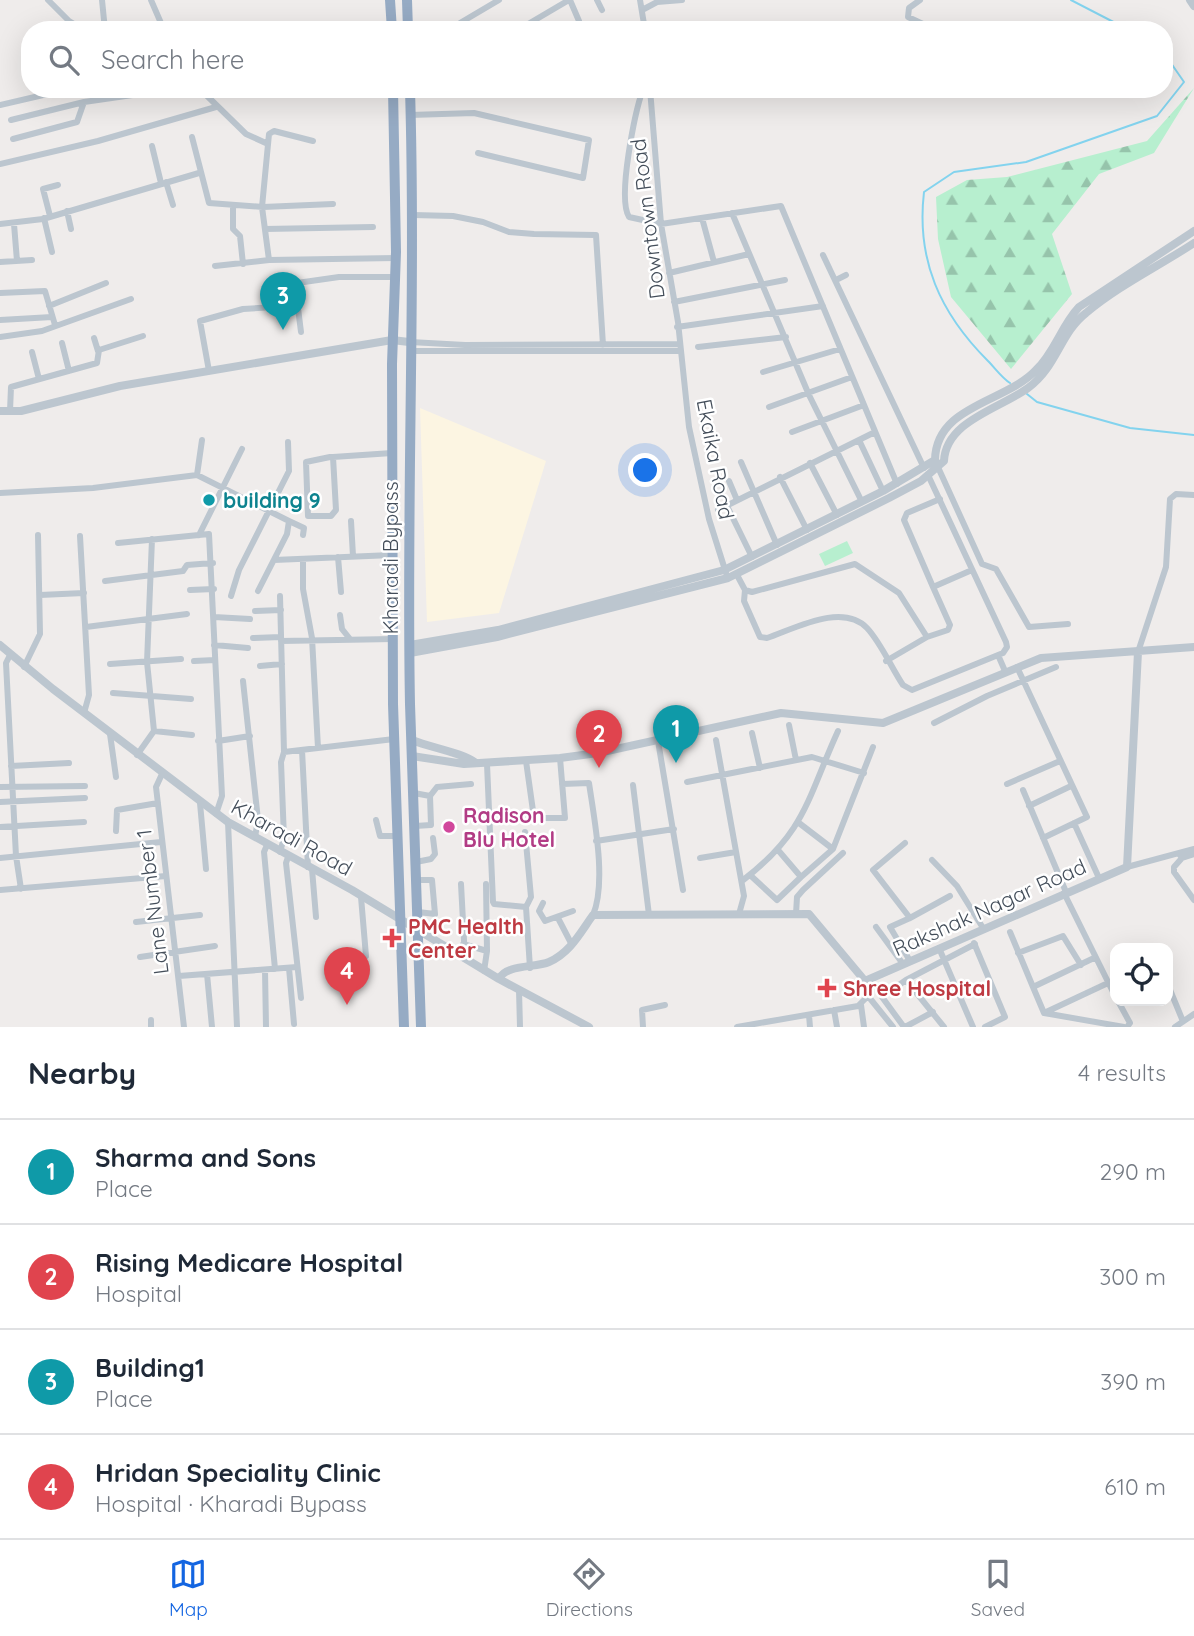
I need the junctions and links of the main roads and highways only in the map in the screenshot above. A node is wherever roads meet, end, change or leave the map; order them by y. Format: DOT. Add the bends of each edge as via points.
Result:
graph roads {
  1 [pos="390,0"];
  2 [pos="407,0"];
  3 [pos="391,21"];
  4 [pos="408,21"];
  5 [pos="393,98"];
  6 [pos="410,98"];
  7 [pos="404,1027"];
  8 [pos="421,1027"];
  1 -- 3 [label="highway"];
  2 -- 4 [label="highway"];
  5 -- 7 [label="highway, Kharadi Bypass" via="394,739"];
  6 -- 8 [label="highway, Kharadi Bypass" via="410,649"];
}
